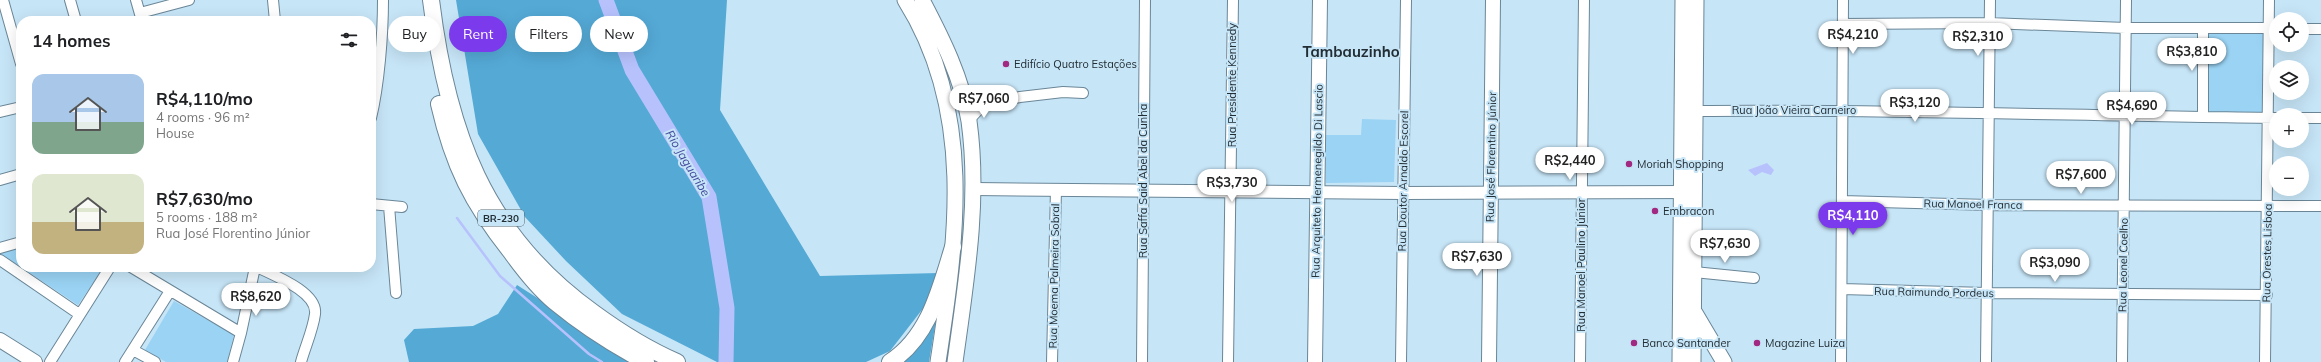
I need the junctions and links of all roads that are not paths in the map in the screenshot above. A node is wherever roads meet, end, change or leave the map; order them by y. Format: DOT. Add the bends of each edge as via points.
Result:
graph roads {
  1 [pos="3,0"];
  2 [pos="70,0"];
  3 [pos="136,0"];
  4 [pos="189,0"];
  5 [pos="273,0"];
  6 [pos="383,0"];
  7 [pos="420,0"];
  8 [pos="431,0"];
  9 [pos="905,0"];
  10 [pos="922,0"];
  11 [pos="1145,0"];
  12 [pos="1232,0"];
  13 [pos="1320,0"];
  14 [pos="1406,0"];
  15 [pos="1493,0"];
  16 [pos="1584,0"];
  17 [pos="1683,0"];
  18 [pos="1696,0"];
  19 [pos="1842,0"];
  20 [pos="1990,0"];
  21 [pos="2126,0"];
  22 [pos="2269,0"];
  23 [pos="2271,12"];
  24 [pos="75,16"];
  25 [pos="141,16"];
  26 [pos="144,16"];
  27 [pos="275,16"];
  28 [pos="1989,23"];
  29 [pos="1842,24"];
  30 [pos="2126,28"];
  31 [pos="2203,28"];
  32 [pos="2269,28"];
  33 [pos="2309,29"];
  34 [pos="2321,29"];
  35 [pos="376,39"];
  36 [pos="16,46"];
  37 [pos="2273,52"];
  38 [pos="1083,93"];
  39 [pos="962,96"];
  40 [pos="984,104"];
  41 [pos="16,108"];
  42 [pos="2272,108"];
  43 [pos="1842,110"];
  44 [pos="1696,111"];
  45 [pos="0,112"];
  46 [pos="1988,114"];
  47 [pos="2126,115"];
  48 [pos="2203,116"];
  49 [pos="2269,118"];
  50 [pos="2309,118"];
  51 [pos="2321,118"];
  52 [pos="968,120"];
  53 [pos="2271,148"];
  54 [pos="16,175"];
  55 [pos="0,180"];
  56 [pos="974,189"];
  57 [pos="1056,189"];
  58 [pos="1144,190"];
  59 [pos="1231,192"];
  60 [pos="1317,192"];
  61 [pos="1403,192"];
  62 [pos="1491,192"];
  63 [pos="1581,192"];
  64 [pos="1688,192"];
  65 [pos="1842,201"];
  66 [pos="376,205"];
  67 [pos="1989,205"];
  68 [pos="389,206"];
  69 [pos="2124,206"];
  70 [pos="2321,206"];
  71 [pos="402,207"];
  72 [pos="2268,207"];
  73 [pos="16,243"];
  74 [pos="953,247"];
  75 [pos="0,248"];
  76 [pos="0,260"];
  77 [pos="16,271"];
  78 [pos="18,272"];
  79 [pos="107,272"];
  80 [pos="139,272"];
  81 [pos="259,272"];
  82 [pos="267,272"];
  83 [pos="1694,272"];
  84 [pos="1754,278"];
  85 [pos="1842,289"];
  86 [pos="170,291"];
  87 [pos="396,293"];
  88 [pos="1986,293"];
  89 [pos="2122,294"];
  90 [pos="2267,295"];
  91 [pos="1694,313"];
  92 [pos="79,314"];
  93 [pos="241,333"];
  94 [pos="0,340"];
  95 [pos="133,350"];
  96 [pos="20,358"];
  97 [pos="35,362"];
  98 [pos="50,362"];
  99 [pos="125,362"];
  100 [pos="155,362"];
  101 [pos="233,362"];
  102 [pos="301,362"];
  103 [pos="646,362"];
  104 [pos="677,362"];
  105 [pos="890,362"];
  106 [pos="938,362"];
  107 [pos="955,362"];
  108 [pos="1052,362"];
  109 [pos="1142,362"];
  110 [pos="1228,362"];
  111 [pos="1315,362"];
  112 [pos="1401,362"];
  113 [pos="1489,362"];
  114 [pos="1580,362"];
  115 [pos="1680,362"];
  116 [pos="1693,362"];
  117 [pos="1724,362"];
  118 [pos="1841,362"];
  119 [pos="1986,362"];
  120 [pos="2122,362"];
  121 [pos="2265,362"];
  1 -- 36 [label="street"];
  2 -- 24 [label="street"];
  3 -- 25 [label="street"];
  4 -- 26 [label="street"];
  5 -- 27 [label="street"];
  6 -- 35 [label="street"];
  7 -- 103 [label="highway, BR-230" via="429,59 447,138 476,204 520,265 554,301 598,335"];
  8 -- 104 [label="highway, BR-230" via="438,52 451,112 484,193 525,252 548,277 572,298 626,337"];
  9 -- 74 [label="main road" via="937,66 949,113 955,154"];
  10 -- 39 [label="main road" via="954,66"];
  11 -- 58 [label="street, Rua Saffa Said Abel da Cunha"];
  12 -- 59 [label="street, Rua Presidente Kennedy"];
  13 -- 60 [label="main road, Rua Arquiteto Hermenegildo Di Lascio"];
  14 -- 61 [label="street, Rua Doutor Arnaldo Escorel"];
  15 -- 62 [label="main road, Rua José Florentino Júnior"];
  16 -- 63 [label="street, Rua Manoel Paulino Júnior"];
  17 -- 64 [label="main road"];
  18 -- 44 [label="main road"];
  19 -- 29 [label="street"];
  20 -- 28 [label="street"];
  21 -- 30 [label="street, Rua Leonel Coelho"];
  22 -- 23 [label="street, Rua Orestes Lisboa"];
  28 -- 29 [label="street"];
  28 -- 30 [label="street"];
  28 -- 46 [label="street"];
  29 -- 43 [label="street"];
  30 -- 31 [label="street"];
  30 -- 47 [label="street, Rua Leonel Coelho"];
  31 -- 32 [label="street"];
  31 -- 48 [label="street"];
  33 -- 34 [label="street"];
  37 -- 42 [label="street, Rua Orestes Lisboa"];
  38 -- 40 [label="street" via="1063,92"];
  39 -- 40 [label="street"];
  39 -- 52 [label="main road"];
  40 -- 52 [label="street"];
  41 -- 45 [label="street"];
  43 -- 44 [label="street, Rua João Vieira Carneiro"];
  43 -- 46 [label="street, Rua João Vieira Carneiro"];
  43 -- 65 [label="street"];
  44 -- 64 [label="main road"];
  46 -- 47 [label="street, Rua João Vieira Carneiro"];
  46 -- 67 [label="street"];
  47 -- 48 [label="street, Rua João Vieira Carneiro"];
  47 -- 69 [label="street, Rua Leonel Coelho"];
  48 -- 49 [label="street, Rua João Vieira Carneiro"];
  50 -- 51 [label="street"];
  52 -- 56 [label="main road"];
  53 -- 72 [label="street, Rua Orestes Lisboa"];
  54 -- 55 [label="street"];
  56 -- 57 [label="street"];
  56 -- 107 [label="main road"];
  57 -- 58 [label="street"];
  57 -- 108 [label="street, Rua Moema Palmeira Sobral"];
  58 -- 59 [label="street"];
  58 -- 109 [label="street, Rua Saffa Said Abel da Cunha"];
  59 -- 60 [label="street"];
  59 -- 110 [label="street, Rua Presidente Kennedy"];
  60 -- 61 [label="street"];
  60 -- 111 [label="main road, Rua Arquiteto Hermenegildo Di Lascio"];
  61 -- 62 [label="street"];
  61 -- 112 [label="street, Rua Doutor Arnaldo Escorel"];
  62 -- 63 [label="street"];
  62 -- 113 [label="main road, Rua José Florentino Júnior"];
  63 -- 64 [label="street"];
  63 -- 114 [label="street, Rua Manoel Paulino Júnior"];
  64 -- 83 [label="main road"];
  64 -- 115 [label="main road"];
  65 -- 67 [label="street, Rua Manoel Franca"];
  65 -- 85 [label="street"];
  66 -- 68 [label="street"];
  67 -- 69 [label="street, Rua Manoel Franca"];
  67 -- 88 [label="street"];
  68 -- 71 [label="street"];
  68 -- 87 [label="street"];
  69 -- 72 [label="street, Rua Manoel Franca"];
  69 -- 89 [label="street, Rua Leonel Coelho"];
  70 -- 72 [label="street, Rua Manoel Franca"];
  72 -- 90 [label="street, Rua Orestes Lisboa"];
  73 -- 75 [label="street"];
  74 -- 105 [label="highway" via="930,314 913,342"];
  74 -- 106 [label="main road"];
  76 -- 77 [label="street"];
  78 -- 92 [label="street"];
  79 -- 92 [label="street"];
  80 -- 86 [label="street"];
  81 -- 93 [label="street"];
  82 -- 102 [label="street" via="297,288 311,300 315,313"];
  83 -- 84 [label="street"];
  83 -- 91 [label="main road"];
  85 -- 88 [label="street, Rua Raimundo Pordeus"];
  85 -- 118 [label="street"];
  86 -- 93 [label="street"];
  86 -- 95 [label="street"];
  88 -- 89 [label="street, Rua Raimundo Pordeus"];
  88 -- 119 [label="street"];
  89 -- 90 [label="street, Rua Raimundo Pordeus"];
  89 -- 120 [label="street, Rua Leonel Coelho"];
  90 -- 121 [label="street, Rua Orestes Lisboa"];
  91 -- 116 [label="main road"];
  91 -- 117 [label="main road"];
  92 -- 98 [label="street"];
  93 -- 101 [label="street"];
  94 -- 96 [label="main road"];
  95 -- 99 [label="street"];
  95 -- 100 [label="street"];
  96 -- 97 [label="main road"];
}
